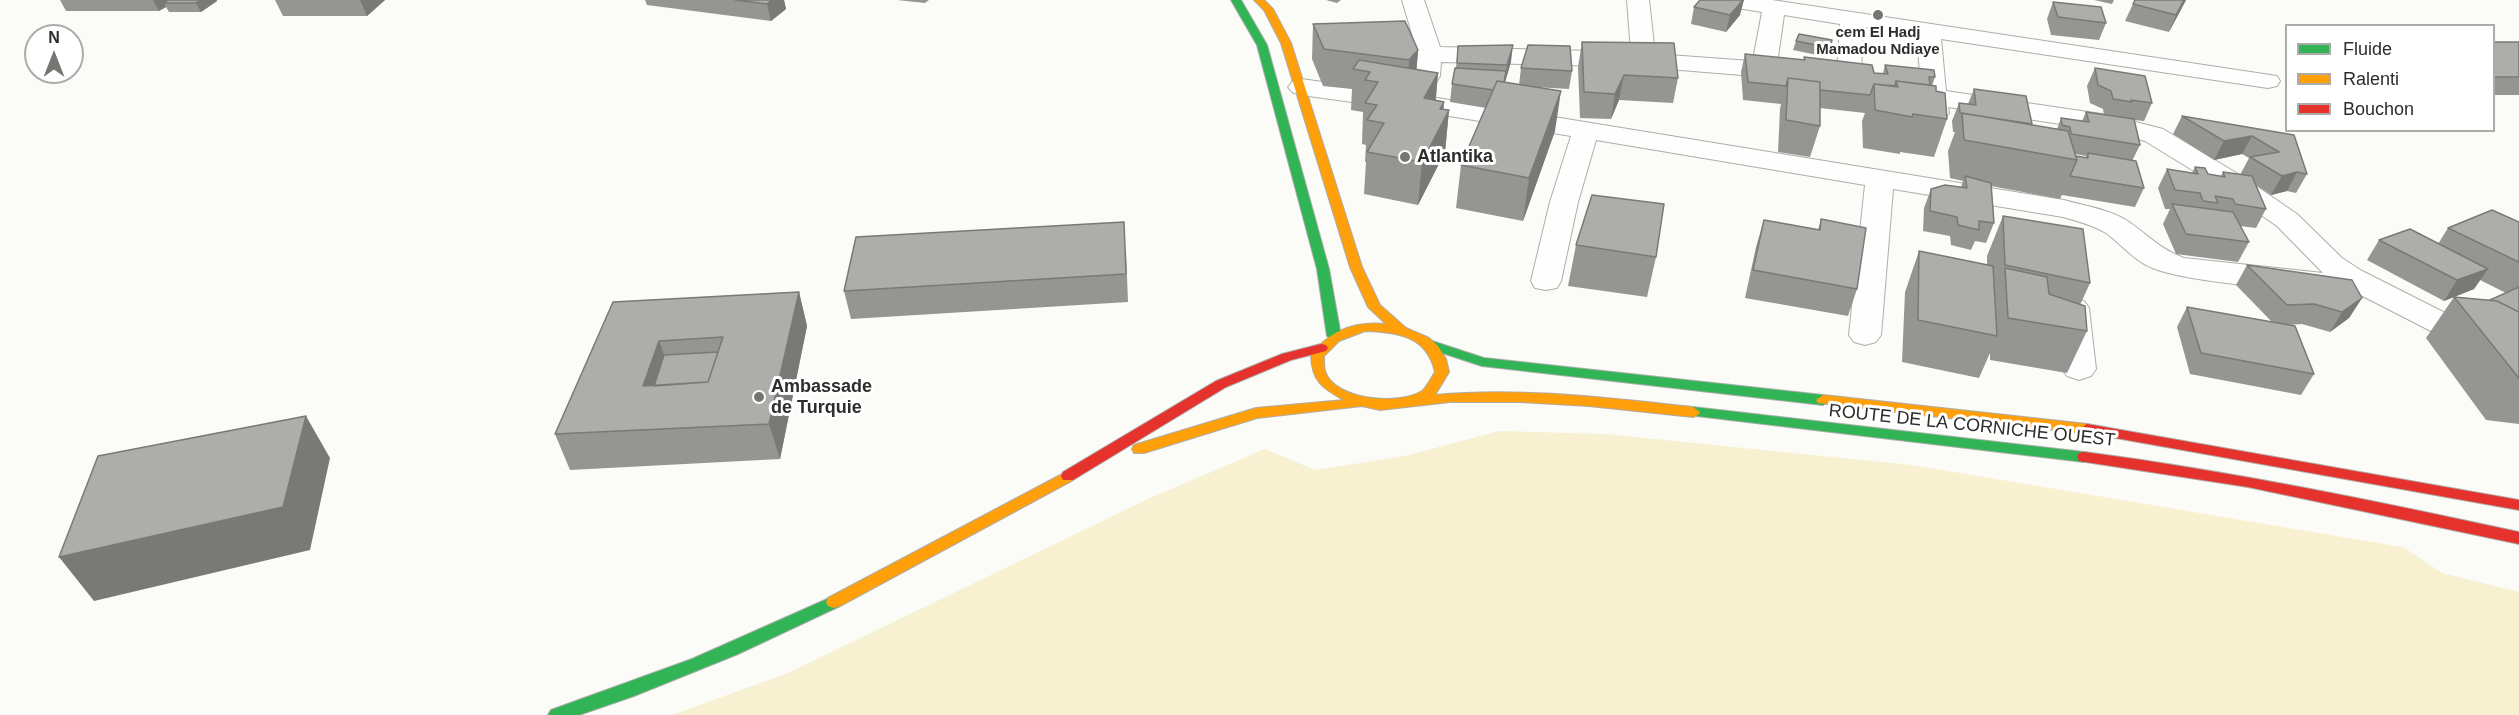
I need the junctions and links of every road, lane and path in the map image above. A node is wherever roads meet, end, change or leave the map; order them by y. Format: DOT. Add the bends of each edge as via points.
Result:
graph roads {
  1 [pos="1236,0"];
  2 [pos="1259,0"];
  3 [pos="1413,0"];
  4 [pos="1638,0"];
  5 [pos="1727,0"];
  6 [pos="1774,7"];
  7 [pos="1852,19"];
  8 [pos="1928,30"];
  9 [pos="1430,54"];
  10 [pos="1644,60"];
  11 [pos="1849,72"];
  12 [pos="2268,81"];
  13 [pos="1300,87"];
  14 [pos="1425,104"];
  15 [pos="1585,132"];
  16 [pos="1880,178"];
  17 [pos="2064,209"];
  18 [pos="2067,243"];
  19 [pos="2070,278"];
  20 [pos="2351,278"];
  21 [pos="1546,281"];
  22 [pos="1400,329"];
  23 [pos="1865,335"];
  24 [pos="1334,336"];
  25 [pos="1430,344"];
  26 [pos="1321,348"];
  27 [pos="2519,363"];
  28 [pos="2079,369"];
  29 [pos="1416,401"];
  30 [pos="1357,403"];
  31 [pos="1089,465"];
  32 [pos="2519,505"];
  33 [pos="2519,538"];
  34 [pos="557,715"];
  1 -- 24 [label="main road" via="1262,45 1323,269"];
  2 -- 13 [label="main road" via="1286,43"];
  3 -- 9 [label="street"];
  4 -- 10 [label="street"];
  5 -- 6 [label="street"];
  6 -- 7 [label="street"];
  6 -- 10 [label="street" via="1765,64 1760,68"];
  7 -- 8 [label="street"];
  7 -- 11 [label="street"];
  8 -- 12 [label="street" via="2136,71"];
  8 -- 20 [label="street" via="1935,109 2151,124 2287,220 2331,264"];
  9 -- 10 [label="street"];
  9 -- 14 [label="street"];
  13 -- 14 [label="street"];
  13 -- 22 [label="main road" via="1356,267 1374,307"];
  14 -- 15 [label="street"];
  15 -- 16 [label="street"];
  15 -- 21 [label="street"];
  16 -- 17 [label="street"];
  16 -- 23 [label="street"];
  17 -- 18 [label="street"];
  17 -- 20 [label="street" via="2115,226 2157,259 2179,267 2301,281"];
  19 -- 28 [label="street"];
  20 -- 27 [label="street"];
  22 -- 24 [label="main road" via="1365,327"];
  22 -- 25 [label="main road"];
  24 -- 26 [label="main road"];
  25 -- 29 [label="main road" via="1443,368 1440,381"];
  25 -- 32 [label="main road, ROUTE DE LA CORNICHE OUEST" via="1482,362 1526,368 2093,430"];
  26 -- 30 [label="main road" via="1316,360 1317,373 1325,386"];
  26 -- 31 [label="main road" via="1284,357 1204,394"];
  29 -- 30 [label="main road" via="1377,406"];
  29 -- 33 [label="main road, ROUTE DE LA CORNICHE OUEST" via="1492,394 1567,398 2149,464"];
  30 -- 31 [label="main road" via="1256,413"];
  31 -- 34 [label="main road" via="897,571 707,662"];
}
